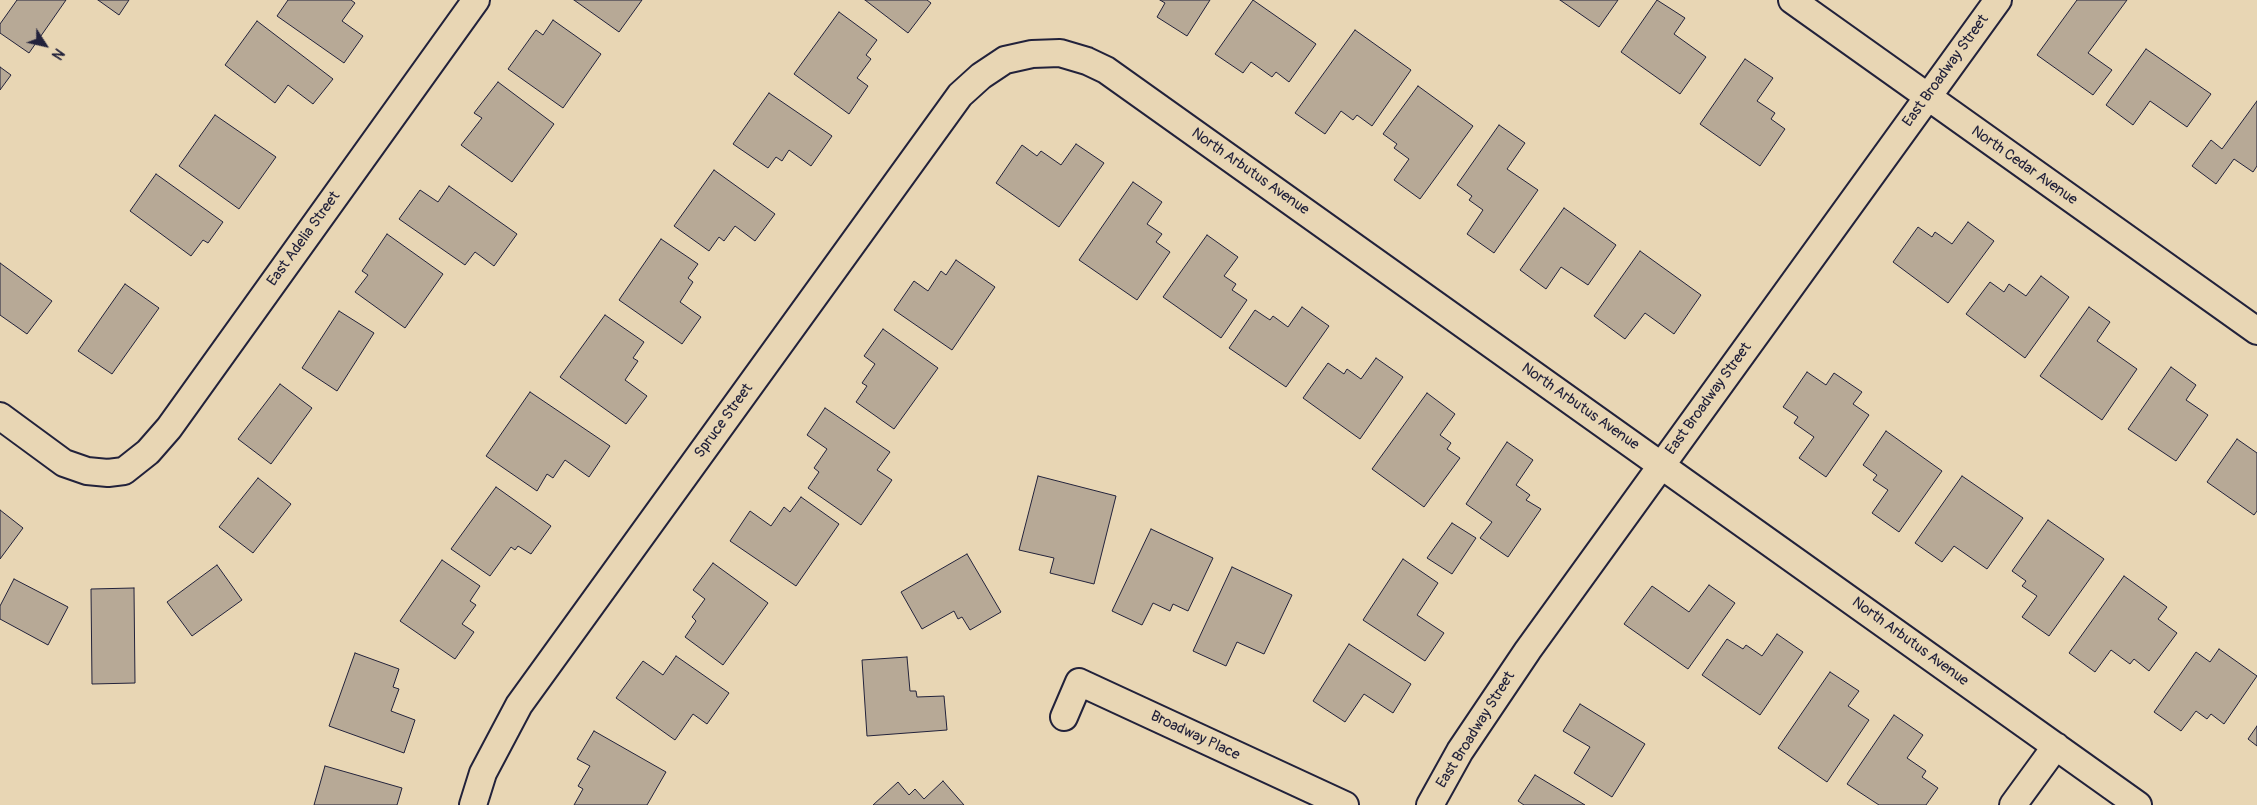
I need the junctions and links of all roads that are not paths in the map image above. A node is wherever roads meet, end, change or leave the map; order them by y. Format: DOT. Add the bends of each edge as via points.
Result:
graph roads {
  1 [pos="476,0"];
  2 [pos="1792,0"];
  3 [pos="1998,0"];
  4 [pos="1005,60"];
  5 [pos="1928,97"];
  6 [pos="2257,330"];
  7 [pos="0,416"];
  8 [pos="1662,465"];
  9 [pos="1064,716"];
  10 [pos="2056,746"];
  11 [pos="473,805"];
  12 [pos="1345,805"];
  13 [pos="1430,805"];
  14 [pos="2013,805"];
  15 [pos="2138,805"];
  1 -- 7 [label="street, East Adelia Street" via="169,428 148,452 124,471 87,470 64,463"];
  2 -- 5 [label="street, North Cedar Avenue"];
  3 -- 5 [label="street, East Broadway Street"];
  4 -- 8 [label="street, North Arbutus Avenue" via="1032,54 1060,53 1106,70"];
  4 -- 11 [label="street, Spruce Street" via="960,95 519,705 483,773"];
  5 -- 6 [label="street, North Cedar Avenue"];
  5 -- 8 [label="street, East Broadway Street"];
  8 -- 10 [label="street, North Arbutus Avenue"];
  8 -- 13 [label="street, East Broadway Street" via="1528,650 1460,751"];
  9 -- 12 [label="street, Broadway Place" via="1079,682"];
  10 -- 14 [label="street"];
  10 -- 15 [label="street, North Arbutus Avenue"];
}
